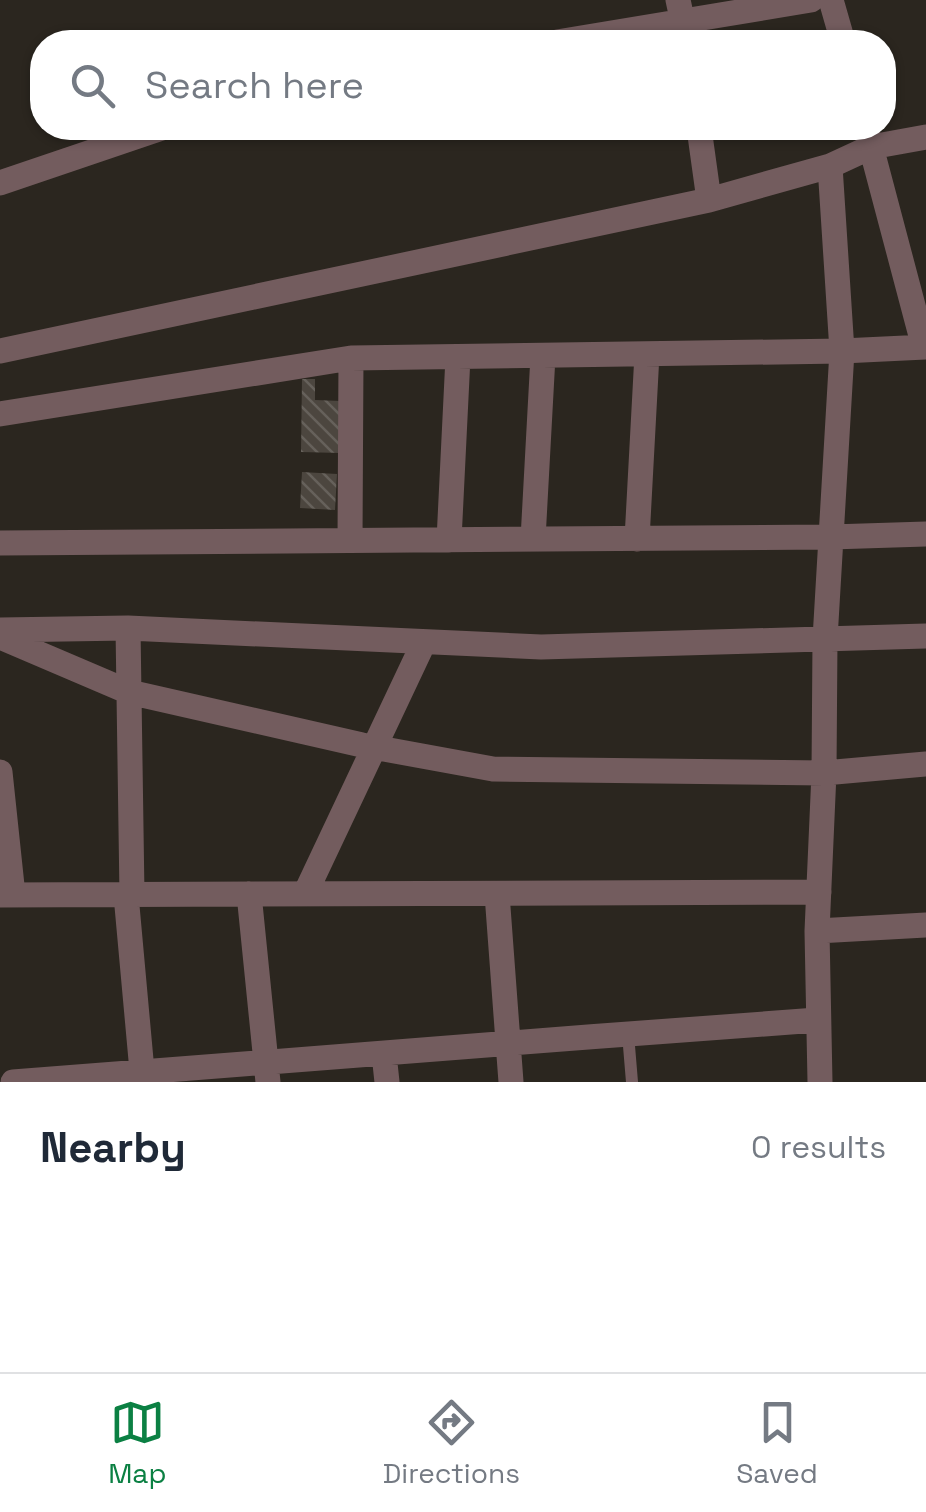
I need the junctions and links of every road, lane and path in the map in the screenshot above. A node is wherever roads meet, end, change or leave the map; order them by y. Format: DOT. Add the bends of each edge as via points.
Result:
graph roads {
  1 [pos="812,0"];
  2 [pos="832,0"];
  3 [pos="684,21"];
  4 [pos="630,30"];
  5 [pos="840,30"];
  6 [pos="896,137"];
  7 [pos="926,137"];
  8 [pos="127,140"];
  9 [pos="700,140"];
  10 [pos="864,140"];
  11 [pos="869,140"];
  12 [pos="830,166"];
  13 [pos="0,184"];
  14 [pos="708,200"];
  15 [pos="925,347"];
  16 [pos="0,351"];
  17 [pos="842,351"];
  18 [pos="648,354"];
  19 [pos="543,356"];
  20 [pos="458,357"];
  21 [pos="351,358"];
  22 [pos="0,414"];
  23 [pos="926,534"];
  24 [pos="638,538"];
  25 [pos="831,538"];
  26 [pos="533,539"];
  27 [pos="350,540"];
  28 [pos="448,540"];
  29 [pos="0,542"];
  30 [pos="128,628"];
  31 [pos="0,634"];
  32 [pos="926,636"];
  33 [pos="825,639"];
  34 [pos="424,642"];
  35 [pos="128,692"];
  36 [pos="374,747"];
  37 [pos="926,764"];
  38 [pos="0,772"];
  39 [pos="824,773"];
  40 [pos="819,892"];
  41 [pos="248,894"];
  42 [pos="305,894"];
  43 [pos="497,894"];
  44 [pos="6,895"];
  45 [pos="129,895"];
  46 [pos="926,925"];
  47 [pos="818,931"];
  48 [pos="818,1020"];
  49 [pos="628,1034"];
  50 [pos="507,1042"];
  51 [pos="384,1054"];
  52 [pos="267,1072"];
  53 [pos="142,1077"];
  54 [pos="14,1082"];
  55 [pos="387,1082"];
  56 [pos="511,1082"];
  57 [pos="632,1082"];
  58 [pos="820,1082"];
  1 -- 3 [label="street"];
  2 -- 5 [label="street"];
  3 -- 4 [label="street"];
  6 -- 7 [label="street"];
  8 -- 13 [label="street"];
  9 -- 14 [label="street"];
  10 -- 12 [label="street"];
  11 -- 15 [label="street"];
  12 -- 14 [label="street"];
  12 -- 17 [label="street"];
  14 -- 16 [label="street"];
  15 -- 17 [label="street"];
  17 -- 18 [label="street"];
  17 -- 25 [label="street"];
  18 -- 19 [label="street"];
  18 -- 24 [label="street"];
  19 -- 20 [label="street"];
  19 -- 26 [label="street"];
  20 -- 21 [label="street"];
  20 -- 28 [label="street"];
  21 -- 22 [label="street"];
  21 -- 27 [label="street"];
  23 -- 25 [label="street"];
  24 -- 25 [label="street"];
  24 -- 26 [label="street"];
  25 -- 33 [label="street"];
  26 -- 28 [label="street"];
  27 -- 28 [label="street"];
  27 -- 29 [label="street"];
  30 -- 31 [label="street"];
  30 -- 34 [label="street"];
  30 -- 35 [label="street"];
  31 -- 35 [label="street"];
  32 -- 33 [label="street"];
  33 -- 34 [label="street" via="541,647"];
  33 -- 39 [label="street"];
  34 -- 36 [label="street"];
  35 -- 36 [label="street"];
  35 -- 45 [label="street"];
  36 -- 39 [label="street" via="493,769"];
  36 -- 42 [label="street"];
  37 -- 39 [label="street"];
  38 -- 44 [label="street"];
  39 -- 40 [label="street"];
  40 -- 43 [label="street"];
  40 -- 47 [label="street"];
  41 -- 42 [label="street"];
  41 -- 45 [label="street"];
  41 -- 52 [label="street"];
  42 -- 43 [label="street"];
  43 -- 50 [label="street"];
  44 -- 45 [label="street"];
  45 -- 53 [label="street"];
  46 -- 47 [label="street"];
  47 -- 48 [label="street"];
  48 -- 49 [label="street"];
  48 -- 58 [label="street"];
  49 -- 50 [label="street"];
  49 -- 57 [label="lane"];
  50 -- 51 [label="street"];
  50 -- 56 [label="street"];
  51 -- 52 [label="street"];
  51 -- 55 [label="street"];
  52 -- 53 [label="street"];
  53 -- 54 [label="street"];
}
